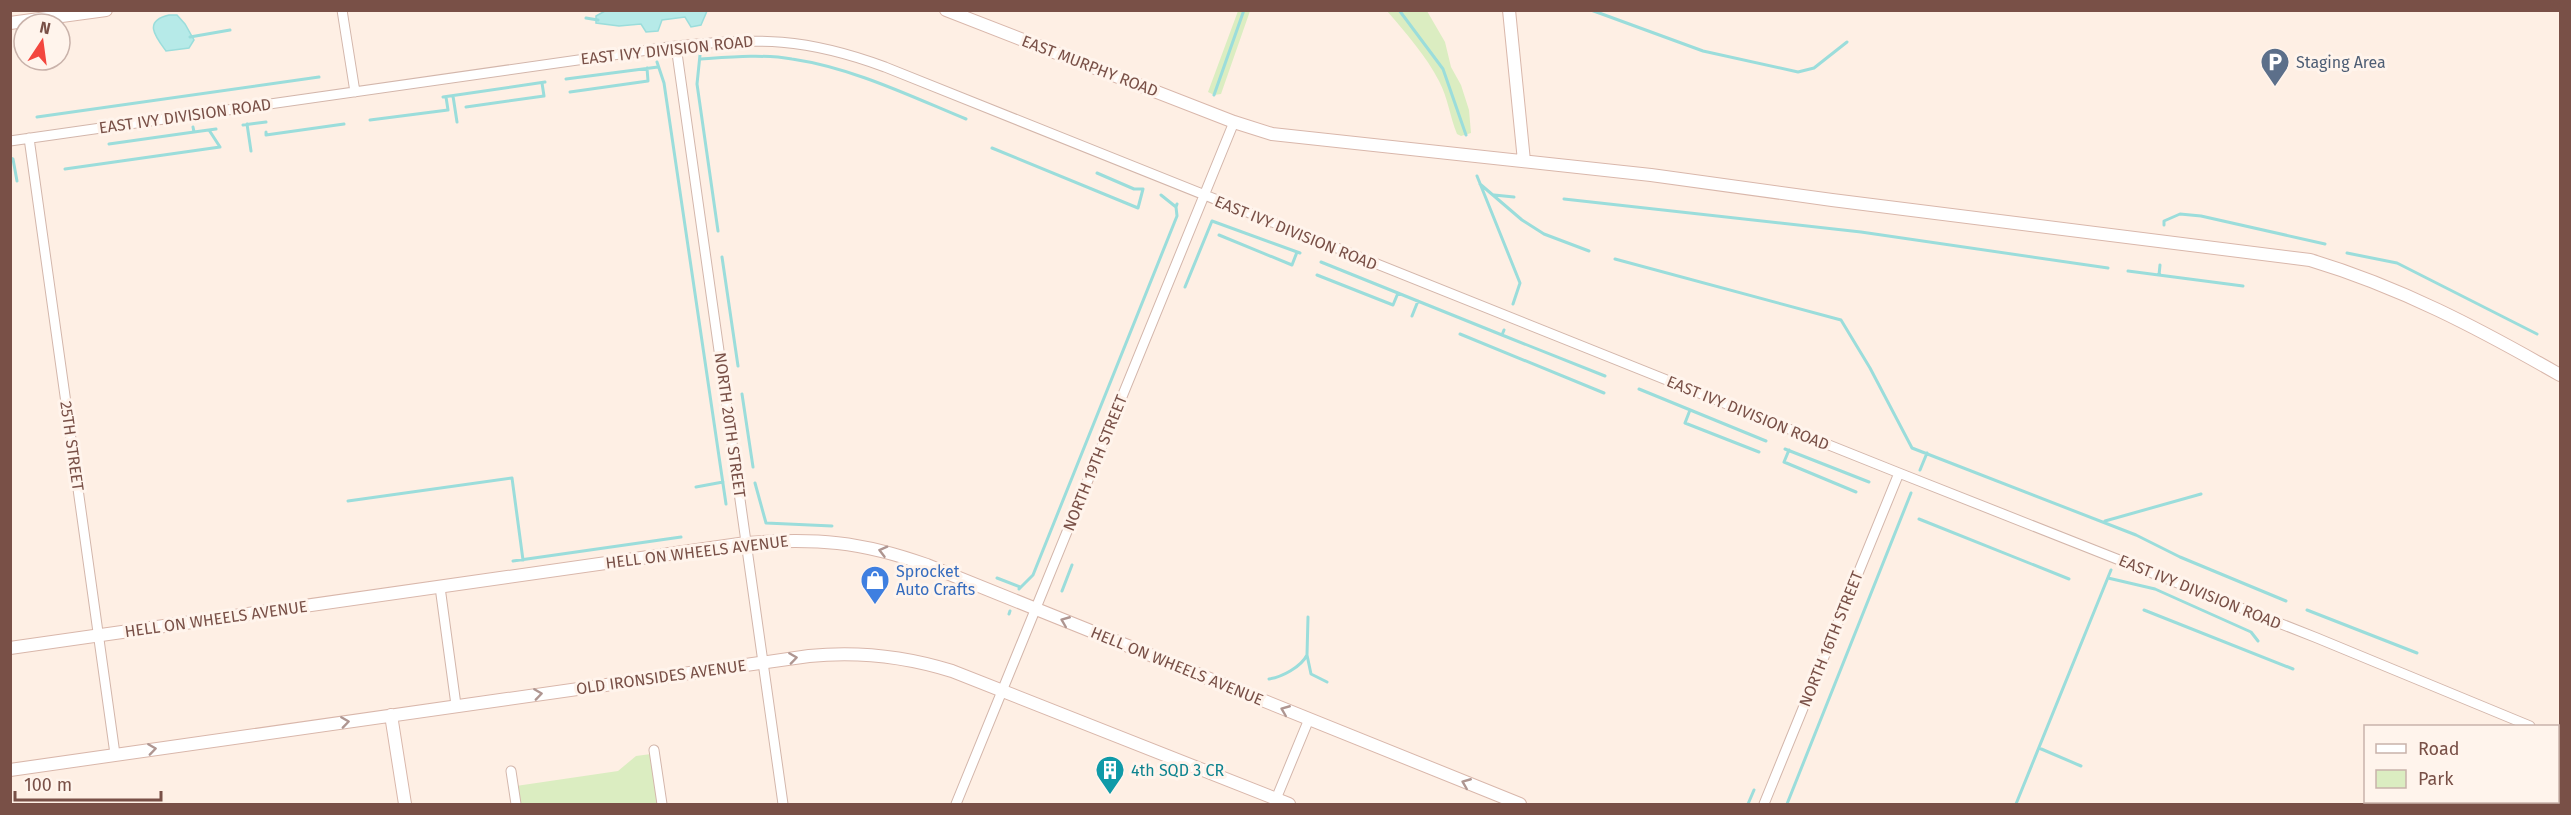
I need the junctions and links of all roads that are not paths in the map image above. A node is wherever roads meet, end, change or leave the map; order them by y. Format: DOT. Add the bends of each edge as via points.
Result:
graph roads {
  1 [pos="106,10"];
  2 [pos="342,10"];
  3 [pos="946,10"];
  4 [pos="1509,10"];
  5 [pos="10,23"];
  6 [pos="676,46"];
  7 [pos="356,92"];
  8 [pos="1234,122"];
  9 [pos="29,138"];
  10 [pos="10,141"];
  11 [pos="1524,161"];
  12 [pos="1204,196"];
  13 [pos="2560,375"];
  14 [pos="1899,473"];
  15 [pos="746,543"];
  16 [pos="440,587"];
  17 [pos="1035,609"];
  18 [pos="98,636"];
  19 [pos="10,648"];
  20 [pos="762,663"];
  21 [pos="1002,689"];
  22 [pos="456,705"];
  23 [pos="391,715"];
  24 [pos="1309,719"];
  25 [pos="2528,725"];
  26 [pos="654,750"];
  27 [pos="115,754"];
  28 [pos="10,770"];
  29 [pos="511,771"];
  30 [pos="1276,799"];
  31 [pos="405,804"];
  32 [pos="516,804"];
  33 [pos="662,804"];
  34 [pos="783,804"];
  35 [pos="956,804"];
  36 [pos="1289,804"];
  37 [pos="1520,804"];
  38 [pos="1764,804"];
  1 -- 5 [label="street"];
  2 -- 7 [label="street"];
  3 -- 8 [label="street, EAST MURPHY ROAD"];
  4 -- 11 [label="street"];
  6 -- 7 [label="street, EAST IVY DIVISION ROAD"];
  6 -- 12 [label="street, EAST IVY DIVISION ROAD" via="781,41 842,52"];
  6 -- 15 [label="street, NORTH 20TH STREET"];
  7 -- 9 [label="street, EAST IVY DIVISION ROAD"];
  8 -- 11 [label="street, EAST MURPHY ROAD" via="1272,134"];
  8 -- 12 [label="street, NORTH 19TH STREET"];
  9 -- 10 [label="street, EAST IVY DIVISION ROAD"];
  9 -- 18 [label="street, 25TH STREET"];
  11 -- 13 [label="street, EAST MURPHY ROAD" via="2310,260 2402,292 2472,324"];
  12 -- 14 [label="street, EAST IVY DIVISION ROAD"];
  12 -- 17 [label="street, NORTH 19TH STREET"];
  14 -- 25 [label="street, EAST IVY DIVISION ROAD"];
  14 -- 38 [label="street, NORTH 16TH STREET"];
  15 -- 16 [label="street, HELL ON WHEELS AVENUE"];
  17 -- 15 [label="street, HELL ON WHEELS AVENUE, one-way" via="918,562 859,544 809,540"];
  15 -- 20 [label="street, NORTH 20TH STREET"];
  16 -- 18 [label="street, HELL ON WHEELS AVENUE"];
  16 -- 22 [label="street"];
  17 -- 21 [label="street, NORTH 19TH STREET"];
  24 -- 17 [label="street, HELL ON WHEELS AVENUE, one-way"];
  18 -- 19 [label="street, HELL ON WHEELS AVENUE"];
  18 -- 27 [label="street, 25TH STREET"];
  20 -- 21 [label="street, OLD IRONSIDES AVENUE, one-way" via="828,654 877,655 932,665"];
  22 -- 20 [label="street, OLD IRONSIDES AVENUE, one-way"];
  20 -- 34 [label="street, NORTH 20TH STREET"];
  21 -- 30 [label="street, OLD IRONSIDES AVENUE"];
  21 -- 35 [label="street, NORTH 19TH STREET"];
  22 -- 23 [label="street, OLD IRONSIDES AVENUE"];
  27 -- 23 [label="street, OLD IRONSIDES AVENUE, one-way"];
  23 -- 31 [label="street"];
  24 -- 30 [label="street"];
  37 -- 24 [label="street, HELL ON WHEELS AVENUE, one-way"];
  26 -- 33 [label="street"];
  27 -- 28 [label="street, OLD IRONSIDES AVENUE"];
  29 -- 32 [label="street"];
  30 -- 36 [label="street, OLD IRONSIDES AVENUE"];
}
